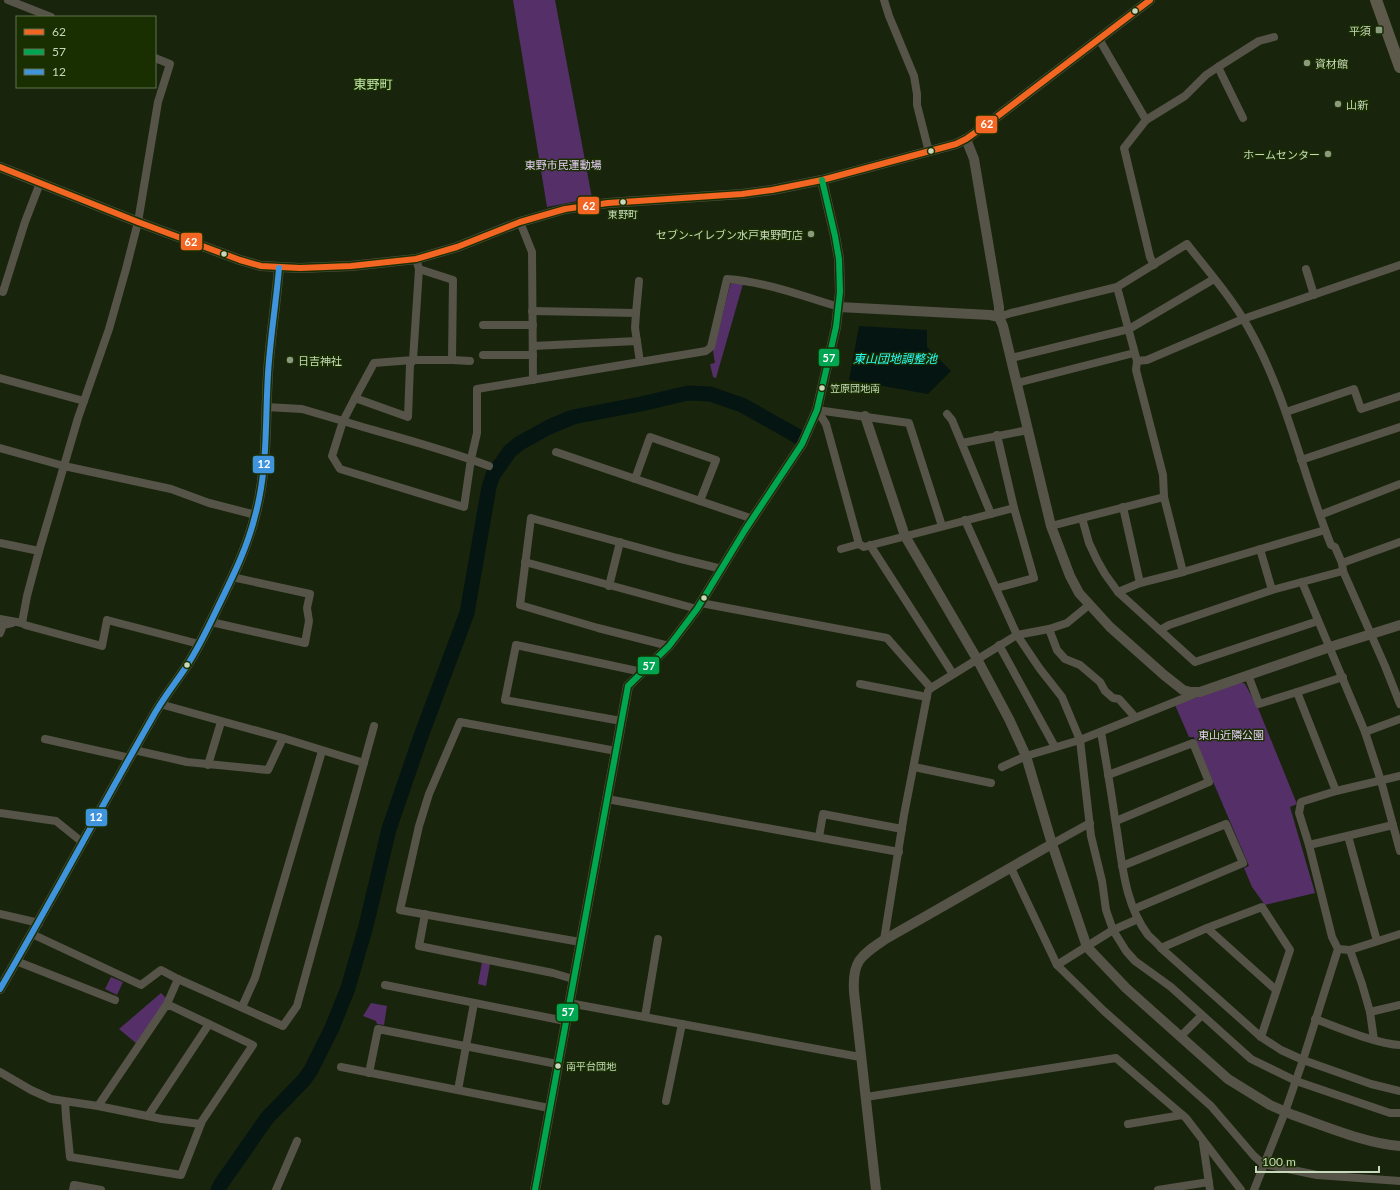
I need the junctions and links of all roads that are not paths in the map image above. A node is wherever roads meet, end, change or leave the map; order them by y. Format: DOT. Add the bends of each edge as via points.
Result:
graph roads {
  1 [pos="8,0"];
  2 [pos="884,0"];
  3 [pos="1150,0"];
  4 [pos="1376,0"];
  5 [pos="48,16"];
  6 [pos="1274,37"];
  7 [pos="1099,39"];
  8 [pos="156,58"];
  9 [pos="1218,67"];
  10 [pos="1400,67"];
  11 [pos="1243,118"];
  12 [pos="1146,120"];
  13 [pos="966,139"];
  14 [pos="929,152"];
  15 [pos="0,167"];
  16 [pos="822,180"];
  17 [pos="40,183"];
  18 [pos="138,222"];
  19 [pos="520,222"];
  20 [pos="418,264"];
  21 [pos="1154,265"];
  22 [pos="1400,265"];
  23 [pos="279,268"];
  24 [pos="1306,269"];
  25 [pos="1214,279"];
  26 [pos="639,281"];
  27 [pos="1117,287"];
  28 [pos="0,291"];
  29 [pos="1314,295"];
  30 [pos="839,307"];
  31 [pos="532,311"];
  32 [pos="636,313"];
  33 [pos="999,317"];
  34 [pos="1243,319"];
  35 [pos="483,325"];
  36 [pos="533,325"];
  37 [pos="1129,330"];
  38 [pos="637,340"];
  39 [pos="533,346"];
  40 [pos="483,355"];
  41 [pos="533,355"];
  42 [pos="1136,357"];
  43 [pos="1011,358"];
  44 [pos="413,360"];
  45 [pos="452,360"];
  46 [pos="470,361"];
  47 [pos="640,362"];
  48 [pos="0,378"];
  49 [pos="533,380"];
  50 [pos="1017,383"];
  51 [pos="1400,396"];
  52 [pos="355,398"];
  53 [pos="84,401"];
  54 [pos="266,407"];
  55 [pos="817,410"];
  56 [pos="1286,412"];
  57 [pos="947,414"];
  58 [pos="865,416"];
  59 [pos="343,421"];
  60 [pos="1400,427"];
  61 [pos="1028,430"];
  62 [pos="998,435"];
  63 [pos="962,443"];
  64 [pos="0,448"];
  65 [pos="556,452"];
  66 [pos="471,459"];
  67 [pos="1301,460"];
  68 [pos="64,466"];
  69 [pos="489,466"];
  70 [pos="635,479"];
  71 [pos="1400,484"];
  72 [pos="1164,497"];
  73 [pos="700,501"];
  74 [pos="1014,508"];
  75 [pos="1123,508"];
  76 [pos="990,514"];
  77 [pos="256,515"];
  78 [pos="1320,515"];
  79 [pos="1082,518"];
  80 [pos="753,519"];
  81 [pos="965,520"];
  82 [pos="942,526"];
  83 [pos="1051,526"];
  84 [pos="1325,530"];
  85 [pos="905,536"];
  86 [pos="620,542"];
  87 [pos="1400,542"];
  88 [pos="0,543"];
  89 [pos="859,544"];
  90 [pos="870,545"];
  91 [pos="841,549"];
  92 [pos="1260,549"];
  93 [pos="39,551"];
  94 [pos="525,562"];
  95 [pos="1342,567"];
  96 [pos="722,568"];
  97 [pos="1183,572"];
  98 [pos="232,577"];
  99 [pos="1302,582"];
  100 [pos="1140,583"];
  101 [pos="609,586"];
  102 [pos="997,588"];
  103 [pos="1272,590"];
  104 [pos="1118,592"];
  105 [pos="1089,605"];
  106 [pos="699,606"];
  107 [pos="0,619"];
  108 [pos="1318,621"];
  109 [pos="211,622"];
  110 [pos="20,623"];
  111 [pos="1400,625"];
  112 [pos="1049,629"];
  113 [pos="1160,630"];
  114 [pos="0,633"];
  115 [pos="1017,635"];
  116 [pos="1370,635"];
  117 [pos="200,644"];
  118 [pos="669,646"];
  119 [pos="999,646"];
  120 [pos="1330,647"];
  121 [pos="977,659"];
  122 [pos="642,672"];
  123 [pos="953,674"];
  124 [pos="1248,675"];
  125 [pos="1343,677"];
  126 [pos="860,684"];
  127 [pos="931,688"];
  128 [pos="1200,692"];
  129 [pos="1297,692"];
  130 [pos="927,697"];
  131 [pos="1399,701"];
  132 [pos="160,704"];
  133 [pos="1135,717"];
  134 [pos="1400,720"];
  135 [pos="621,721"];
  136 [pos="221,722"];
  137 [pos="374,726"];
  138 [pos="1101,732"];
  139 [pos="1365,732"];
  140 [pos="283,738"];
  141 [pos="45,739"];
  142 [pos="1080,740"];
  143 [pos="1055,747"];
  144 [pos="322,751"];
  145 [pos="616,751"];
  146 [pos="132,754"];
  147 [pos="1026,756"];
  148 [pos="364,763"];
  149 [pos="208,765"];
  150 [pos="914,767"];
  151 [pos="1002,767"];
  152 [pos="1108,775"];
  153 [pos="1400,776"];
  154 [pos="1381,781"];
  155 [pos="991,783"];
  156 [pos="1336,791"];
  157 [pos="607,799"];
  158 [pos="0,813"];
  159 [pos="1116,821"];
  160 [pos="1090,823"];
  161 [pos="1393,825"];
  162 [pos="902,829"];
  163 [pos="1348,836"];
  164 [pos="819,837"];
  165 [pos="82,842"];
  166 [pos="1052,844"];
  167 [pos="1309,845"];
  168 [pos="1400,851"];
  169 [pos="899,852"];
  170 [pos="1122,866"];
  171 [pos="1011,868"];
  172 [pos="1134,909"];
  173 [pos="0,914"];
  174 [pos="425,914"];
  175 [pos="1138,919"];
  176 [pos="39,923"];
  177 [pos="1207,928"];
  178 [pos="1113,930"];
  179 [pos="32,934"];
  180 [pos="1400,934"];
  181 [pos="658,939"];
  182 [pos="884,940"];
  183 [pos="1377,941"];
  184 [pos="580,942"];
  185 [pos="1087,947"];
  186 [pos="1161,948"];
  187 [pos="1338,949"];
  188 [pos="1350,950"];
  189 [pos="16,961"];
  190 [pos="1057,965"];
  191 [pos="178,979"];
  192 [pos="573,979"];
  193 [pos="385,985"];
  194 [pos="0,989"];
  195 [pos="1276,990"];
  196 [pos="115,1000"];
  197 [pos="474,1003"];
  198 [pos="569,1003"];
  199 [pos="167,1004"];
  200 [pos="1400,1005"];
  201 [pos="242,1008"];
  202 [pos="1370,1012"];
  203 [pos="1202,1015"];
  204 [pos="645,1017"];
  205 [pos="1316,1019"];
  206 [pos="565,1021"];
  207 [pos="209,1024"];
  208 [pos="682,1024"];
  209 [pos="1180,1037"];
  210 [pos="1261,1038"];
  211 [pos="1374,1040"];
  212 [pos="1400,1045"];
  213 [pos="466,1046"];
  214 [pos="860,1057"];
  215 [pos="1303,1060"];
  216 [pos="557,1064"];
  217 [pos="341,1067"];
  218 [pos="0,1072"];
  219 [pos="369,1073"];
  220 [pos="1296,1081"];
  221 [pos="458,1090"];
  222 [pos="1400,1092"];
  223 [pos="866,1097"];
  224 [pos="666,1100"];
  225 [pos="65,1101"];
  226 [pos="98,1106"];
  227 [pos="549,1108"];
  228 [pos="1285,1112"];
  229 [pos="1400,1113"];
  230 [pos="1182,1115"];
  231 [pos="148,1116"];
  232 [pos="200,1124"];
  233 [pos="1128,1124"];
  234 [pos="297,1142"];
  235 [pos="1203,1142"];
  236 [pos="1400,1146"];
  237 [pos="1263,1164"];
  238 [pos="1400,1181"];
  239 [pos="1209,1186"];
  240 [pos="73,1190"];
  241 [pos="101,1190"];
  242 [pos="276,1190"];
  243 [pos="535,1190"];
  244 [pos="876,1190"];
  245 [pos="1158,1190"];
  246 [pos="1241,1190"];
  247 [pos="1254,1190"];
  1 -- 5 [label="street"];
  2 -- 14 [label="street" via="914,76 917,105"];
  3 -- 7 [label="street"];
  4 -- 10 [label="main road"];
  6 -- 9 [label="street" via="1259,41"];
  7 -- 12 [label="street"];
  7 -- 13 [label="street"];
  8 -- 18 [label="street" via="170,64 158,102"];
  9 -- 11 [label="street"];
  9 -- 12 [label="street" via="1185,96"];
  12 -- 21 [label="street" via="1124,148"];
  13 -- 14 [label="street"];
  13 -- 33 [label="street" via="974,159"];
  14 -- 16 [label="street"];
  15 -- 17 [label="street"];
  16 -- 19 [label="street" via="742,194 596,204 545,214"];
  16 -- 30 [label="street" via="839,259"];
  17 -- 18 [label="street"];
  17 -- 28 [label="street" via="3,292"];
  18 -- 23 [label="street" via="240,260"];
  18 -- 53 [label="street" via="109,329"];
  19 -- 20 [label="street"];
  19 -- 31 [label="street" via="532,252"];
  20 -- 23 [label="street"];
  20 -- 44 [label="street"];
  20 -- 45 [label="street" via="453,280"];
  21 -- 25 [label="street" via="1187,244"];
  21 -- 27 [label="street"];
  22 -- 29 [label="street"];
  23 -- 54 [label="street"];
  24 -- 29 [label="street"];
  25 -- 34 [label="street"];
  25 -- 37 [label="street"];
  26 -- 32 [label="street"];
  27 -- 33 [label="street"];
  27 -- 37 [label="street"];
  29 -- 34 [label="street"];
  30 -- 33 [label="street"];
  30 -- 47 [label="street" via="746,280 727,279 711,347 706,351"];
  30 -- 55 [label="street"];
  31 -- 32 [label="street"];
  31 -- 36 [label="street"];
  32 -- 38 [label="street"];
  33 -- 43 [label="street"];
  34 -- 42 [label="street" via="1147,360"];
  34 -- 56 [label="street" via="1266,363"];
  35 -- 36 [label="street"];
  36 -- 39 [label="street"];
  37 -- 42 [label="street"];
  37 -- 43 [label="street"];
  38 -- 39 [label="street"];
  38 -- 47 [label="street"];
  39 -- 41 [label="street"];
  40 -- 41 [label="street"];
  41 -- 49 [label="street"];
  42 -- 50 [label="street"];
  42 -- 72 [label="street" via="1136,370 1162,475"];
  43 -- 50 [label="street"];
  44 -- 45 [label="street"];
  44 -- 52 [label="street" via="374,362"];
  44 -- 52 [label="street" via="410,365 408,417"];
  45 -- 46 [label="street"];
  47 -- 49 [label="street"];
  48 -- 53 [label="street"];
  49 -- 66 [label="street" via="477,389 477,433"];
  50 -- 61 [label="street"];
  51 -- 56 [label="street" via="1361,409 1354,389"];
  52 -- 59 [label="street"];
  53 -- 68 [label="street"];
  54 -- 59 [label="street" via="302,409"];
  54 -- 77 [label="street" via="265,452"];
  55 -- 58 [label="street"];
  55 -- 80 [label="street" via="802,444"];
  55 -- 89 [label="street" via="826,424"];
  56 -- 67 [label="street"];
  57 -- 63 [label="street"];
  58 -- 82 [label="street" via="909,423"];
  58 -- 85 [label="street"];
  59 -- 66 [label="street"];
  59 -- 66 [label="street" via="332,456 340,469 464,507"];
  60 -- 67 [label="street"];
  61 -- 62 [label="street"];
  61 -- 83 [label="street"];
  62 -- 63 [label="street"];
  62 -- 74 [label="street"];
  63 -- 76 [label="street"];
  64 -- 68 [label="street"];
  65 -- 70 [label="street"];
  66 -- 69 [label="street"];
  67 -- 78 [label="street"];
  68 -- 77 [label="street" via="171,489 209,503"];
  68 -- 93 [label="street"];
  70 -- 73 [label="street"];
  70 -- 73 [label="street" via="650,437 716,460"];
  71 -- 78 [label="street"];
  72 -- 75 [label="street"];
  72 -- 97 [label="street"];
  73 -- 80 [label="street"];
  74 -- 76 [label="street"];
  74 -- 102 [label="street" via="1034,578"];
  75 -- 79 [label="street"];
  75 -- 100 [label="street"];
  76 -- 81 [label="street"];
  77 -- 98 [label="street"];
  78 -- 84 [label="street"];
  79 -- 83 [label="street"];
  79 -- 104 [label="street" via="1097,560"];
  80 -- 96 [label="street"];
  81 -- 82 [label="street"];
  81 -- 102 [label="street"];
  82 -- 85 [label="street"];
  83 -- 105 [label="street" via="1070,576"];
  84 -- 92 [label="street"];
  84 -- 95 [label="street"];
  85 -- 90 [label="street"];
  85 -- 121 [label="street"];
  86 -- 94 [label="street" via="531,518"];
  86 -- 96 [label="street"];
  86 -- 101 [label="street"];
  87 -- 95 [label="street"];
  88 -- 93 [label="street"];
  89 -- 90 [label="street" via="864,547"];
  89 -- 91 [label="street"];
  90 -- 123 [label="street"];
  92 -- 97 [label="street"];
  92 -- 103 [label="street"];
  93 -- 110 [label="street"];
  94 -- 101 [label="street"];
  94 -- 118 [label="street" via="520,605"];
  95 -- 99 [label="street"];
  95 -- 116 [label="street"];
  96 -- 106 [label="street"];
  97 -- 100 [label="street"];
  98 -- 109 [label="street"];
  98 -- 109 [label="street" via="310,594 307,608 310,620 305,643"];
  99 -- 103 [label="street"];
  99 -- 108 [label="street"];
  100 -- 104 [label="street"];
  101 -- 106 [label="street"];
  102 -- 115 [label="street"];
  103 -- 113 [label="street"];
  104 -- 113 [label="street"];
  105 -- 112 [label="street" via="1067,623"];
  105 -- 128 [label="street" via="1177,686 1183,690"];
  106 -- 118 [label="street"];
  106 -- 127 [label="street" via="887,638"];
  107 -- 110 [label="street"];
  108 -- 113 [label="street" via="1195,662"];
  108 -- 120 [label="street"];
  109 -- 117 [label="street"];
  110 -- 114 [label="street" via="3,625"];
  110 -- 117 [label="street" via="102,646 106,620"];
  111 -- 116 [label="street"];
  112 -- 115 [label="street"];
  112 -- 133 [label="street" via="1057,650 1065,659 1080,664 1100,682 1112,698 1119,699"];
  115 -- 119 [label="street"];
  115 -- 142 [label="street" via="1062,697"];
  116 -- 120 [label="street"];
  116 -- 131 [label="street"];
  117 -- 132 [label="street"];
  118 -- 122 [label="street"];
  119 -- 121 [label="street"];
  119 -- 143 [label="street"];
  120 -- 124 [label="street"];
  120 -- 125 [label="street"];
  121 -- 123 [label="street"];
  121 -- 147 [label="street"];
  122 -- 135 [label="street" via="628,686"];
  122 -- 135 [label="street" via="516,645 505,700"];
  123 -- 127 [label="street"];
  124 -- 128 [label="street"];
  124 -- 129 [label="street" via="1258,704"];
  125 -- 129 [label="street"];
  125 -- 139 [label="street"];
  126 -- 130 [label="street"];
  127 -- 130 [label="street"];
  128 -- 133 [label="street"];
  129 -- 156 [label="street"];
  130 -- 150 [label="street"];
  132 -- 136 [label="street"];
  132 -- 146 [label="street"];
  133 -- 138 [label="street"];
  134 -- 139 [label="street"];
  135 -- 145 [label="street"];
  136 -- 140 [label="street"];
  136 -- 149 [label="street"];
  137 -- 148 [label="street"];
  138 -- 142 [label="street"];
  138 -- 152 [label="street"];
  139 -- 154 [label="street"];
  140 -- 144 [label="street"];
  140 -- 149 [label="street" via="268,770"];
  141 -- 146 [label="street"];
  142 -- 143 [label="street"];
  142 -- 160 [label="street"];
  143 -- 147 [label="street"];
  144 -- 148 [label="street"];
  144 -- 201 [label="street" via="255,978"];
  145 -- 157 [label="street"];
  145 -- 174 [label="street" via="460,722 429,794 400,910"];
  146 -- 149 [label="street"];
  146 -- 165 [label="street"];
  147 -- 151 [label="street"];
  147 -- 166 [label="street"];
  148 -- 201 [label="street" via="297,1006 283,1026"];
  150 -- 155 [label="street"];
  150 -- 162 [label="street"];
  152 -- 159 [label="street"];
  152 -- 159 [label="street" via="1194,743 1210,782"];
  153 -- 154 [label="street"];
  154 -- 156 [label="street"];
  154 -- 161 [label="street"];
  156 -- 167 [label="street" via="1301,802 1299,813"];
  157 -- 164 [label="street"];
  157 -- 184 [label="street"];
  158 -- 165 [label="street" via="56,821"];
  159 -- 170 [label="street"];
  160 -- 166 [label="street"];
  160 -- 178 [label="street" via="1106,910"];
  161 -- 163 [label="street"];
  161 -- 168 [label="street"];
  162 -- 164 [label="street" via="824,814"];
  162 -- 169 [label="street"];
  163 -- 167 [label="street"];
  163 -- 183 [label="street"];
  164 -- 169 [label="street"];
  165 -- 176 [label="street"];
  166 -- 171 [label="street"];
  166 -- 185 [label="street"];
  167 -- 187 [label="street" via="1332,937"];
  169 -- 182 [label="street"];
  170 -- 172 [label="street"];
  170 -- 172 [label="street" via="1226,824 1243,864"];
  171 -- 182 [label="street"];
  171 -- 190 [label="street"];
  172 -- 175 [label="street"];
  173 -- 176 [label="street"];
  174 -- 184 [label="street"];
  174 -- 192 [label="street" via="418,946"];
  175 -- 178 [label="street"];
  175 -- 186 [label="street" via="1148,935"];
  176 -- 179 [label="street"];
  177 -- 186 [label="street"];
  177 -- 195 [label="street"];
  177 -- 195 [label="street" via="1262,907 1290,950"];
  178 -- 185 [label="street"];
  178 -- 203 [label="street" via="1134,961 1171,987"];
  179 -- 189 [label="street"];
  179 -- 191 [label="street" via="141,985 161,970"];
  180 -- 183 [label="street"];
  181 -- 204 [label="street"];
  182 -- 214 [label="street" via="866,952 857,964 853,978"];
  183 -- 188 [label="street"];
  184 -- 192 [label="street"];
  185 -- 190 [label="street"];
  185 -- 209 [label="street" via="1126,988"];
  186 -- 210 [label="street"];
  187 -- 188 [label="street"];
  187 -- 205 [label="street"];
  188 -- 202 [label="street"];
  189 -- 194 [label="street"];
  189 -- 196 [label="street"];
  190 -- 237 [label="street" via="1104,1011 1211,1106"];
  191 -- 199 [label="street"];
  191 -- 201 [label="street"];
  192 -- 198 [label="street"];
  193 -- 197 [label="street"];
  195 -- 210 [label="street"];
  197 -- 206 [label="street"];
  197 -- 213 [label="street"];
  198 -- 204 [label="street"];
  198 -- 206 [label="street"];
  199 -- 207 [label="street"];
  199 -- 226 [label="street"];
  200 -- 202 [label="street"];
  202 -- 211 [label="street"];
  203 -- 209 [label="street"];
  203 -- 220 [label="street" via="1251,1058"];
  204 -- 208 [label="street"];
  205 -- 211 [label="street"];
  205 -- 215 [label="street"];
  206 -- 216 [label="street"];
  207 -- 231 [label="street"];
  207 -- 232 [label="street" via="253,1045"];
  208 -- 214 [label="street"];
  208 -- 224 [label="street"];
  209 -- 228 [label="street" via="1228,1078"];
  210 -- 215 [label="street"];
  211 -- 212 [label="street"];
  213 -- 216 [label="street"];
  213 -- 219 [label="street" via="378,1029"];
  213 -- 221 [label="street"];
  214 -- 223 [label="street"];
  215 -- 220 [label="street"];
  215 -- 222 [label="street"];
  216 -- 227 [label="street"];
  217 -- 219 [label="street"];
  218 -- 225 [label="street" via="43,1096"];
  219 -- 221 [label="street"];
  220 -- 228 [label="street"];
  220 -- 229 [label="street" via="1390,1113"];
  221 -- 227 [label="street"];
  223 -- 230 [label="street" via="1116,1058"];
  223 -- 244 [label="street"];
  225 -- 226 [label="street"];
  225 -- 232 [label="street" via="70,1156 119,1165 181,1175"];
  226 -- 231 [label="street"];
  227 -- 243 [label="street"];
  228 -- 236 [label="street" via="1371,1141"];
  228 -- 237 [label="street"];
  230 -- 233 [label="street"];
  230 -- 235 [label="street"];
  231 -- 232 [label="street"];
  234 -- 242 [label="street"];
  235 -- 239 [label="street"];
  235 -- 246 [label="street"];
  237 -- 238 [label="street" via="1317,1175"];
  237 -- 247 [label="street"];
  239 -- 245 [label="street"];
  240 -- 241 [label="street" via="74,1185"];
}
